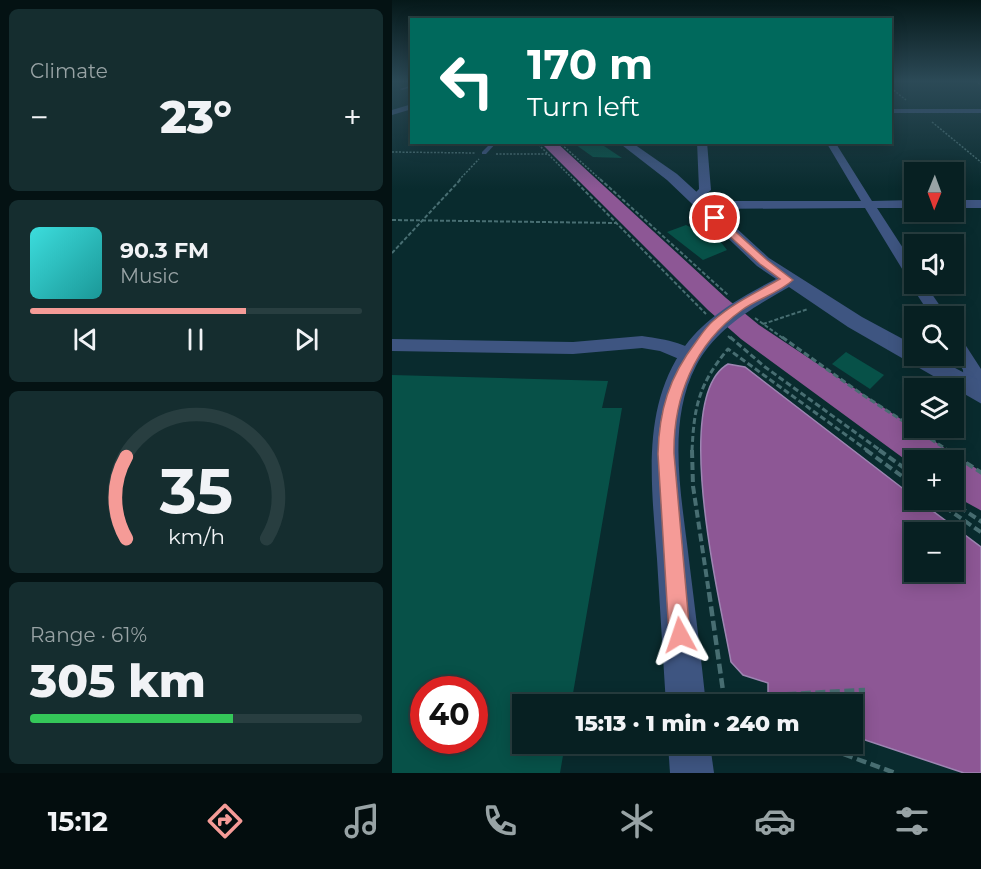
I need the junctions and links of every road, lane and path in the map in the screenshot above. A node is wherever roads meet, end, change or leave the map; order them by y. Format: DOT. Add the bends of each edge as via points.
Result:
graph roads {
  1 [pos="926,117"];
  2 [pos="493,144"];
  3 [pos="538,144"];
  4 [pos="561,144"];
  5 [pos="626,144"];
  6 [pos="702,144"];
  7 [pos="831,144"];
  8 [pos="392,152"];
  9 [pos="484,153"];
  10 [pos="548,154"];
  11 [pos="982,163"];
  12 [pos="698,202"];
  13 [pos="868,204"];
  14 [pos="904,204"];
  15 [pos="964,204"];
  16 [pos="982,204"];
  17 [pos="392,220"];
  18 [pos="423,220"];
  19 [pos="616,223"];
  20 [pos="392,253"];
  21 [pos="904,261"];
  22 [pos="788,280"];
  23 [pos="827,304"];
  24 [pos="729,315"];
  25 [pos="763,324"];
  26 [pos="392,345"];
  27 [pos="904,349"];
  28 [pos="964,356"];
  29 [pos="691,357"];
  30 [pos="933,366"];
  31 [pos="978,392"];
  32 [pos="904,468"];
  33 [pos="982,473"];
  34 [pos="904,478"];
  35 [pos="949,510"];
  36 [pos="964,510"];
  37 [pos="982,522"];
  38 [pos="982,533"];
  39 [pos="864,690"];
  40 [pos="685,694"];
  41 [pos="724,694"];
  42 [pos="784,694"];
  43 [pos="690,754"];
  44 [pos="843,754"];
  45 [pos="692,773"];
  46 [pos="895,773"];
  1 -- 11 [label="path"];
  2 -- 9 [label="lane"];
  3 -- 10 [label="path"];
  4 -- 24 [label="path"];
  5 -- 12 [label="street" via="672,177"];
  6 -- 12 [label="street" via="706,190"];
  7 -- 13 [label="street"];
  8 -- 9 [label="path"];
  9 -- 10 [label="path"];
  9 -- 18 [label="path"];
  10 -- 19 [label="path"];
  12 -- 13 [label="street"];
  12 -- 22 [label="street"];
  13 -- 14 [label="street"];
  13 -- 21 [label="street"];
  15 -- 16 [label="street"];
  17 -- 18 [label="path"];
  18 -- 19 [label="path"];
  18 -- 20 [label="path"];
  19 -- 24 [label="path"];
  22 -- 23 [label="street"];
  22 -- 24 [label="street"];
  23 -- 25 [label="path"];
  23 -- 27 [label="street"];
  24 -- 25 [label="path"];
  24 -- 29 [label="street"];
  24 -- 32 [label="path" via="765,366"];
  25 -- 33 [label="path"];
  26 -- 29 [label="street" via="573,348 642,342 663,345"];
  28 -- 31 [label="street"];
  29 -- 40 [label="street" via="671,403 666,435"];
  30 -- 31 [label="street"];
  34 -- 41 [label="path" via="728,349 715,360 696,411 691,464"];
  35 -- 38 [label="path"];
  36 -- 37 [label="path"];
  39 -- 42 [label="path"];
  43 -- 45 [label="street"];
  44 -- 46 [label="path"];
}
